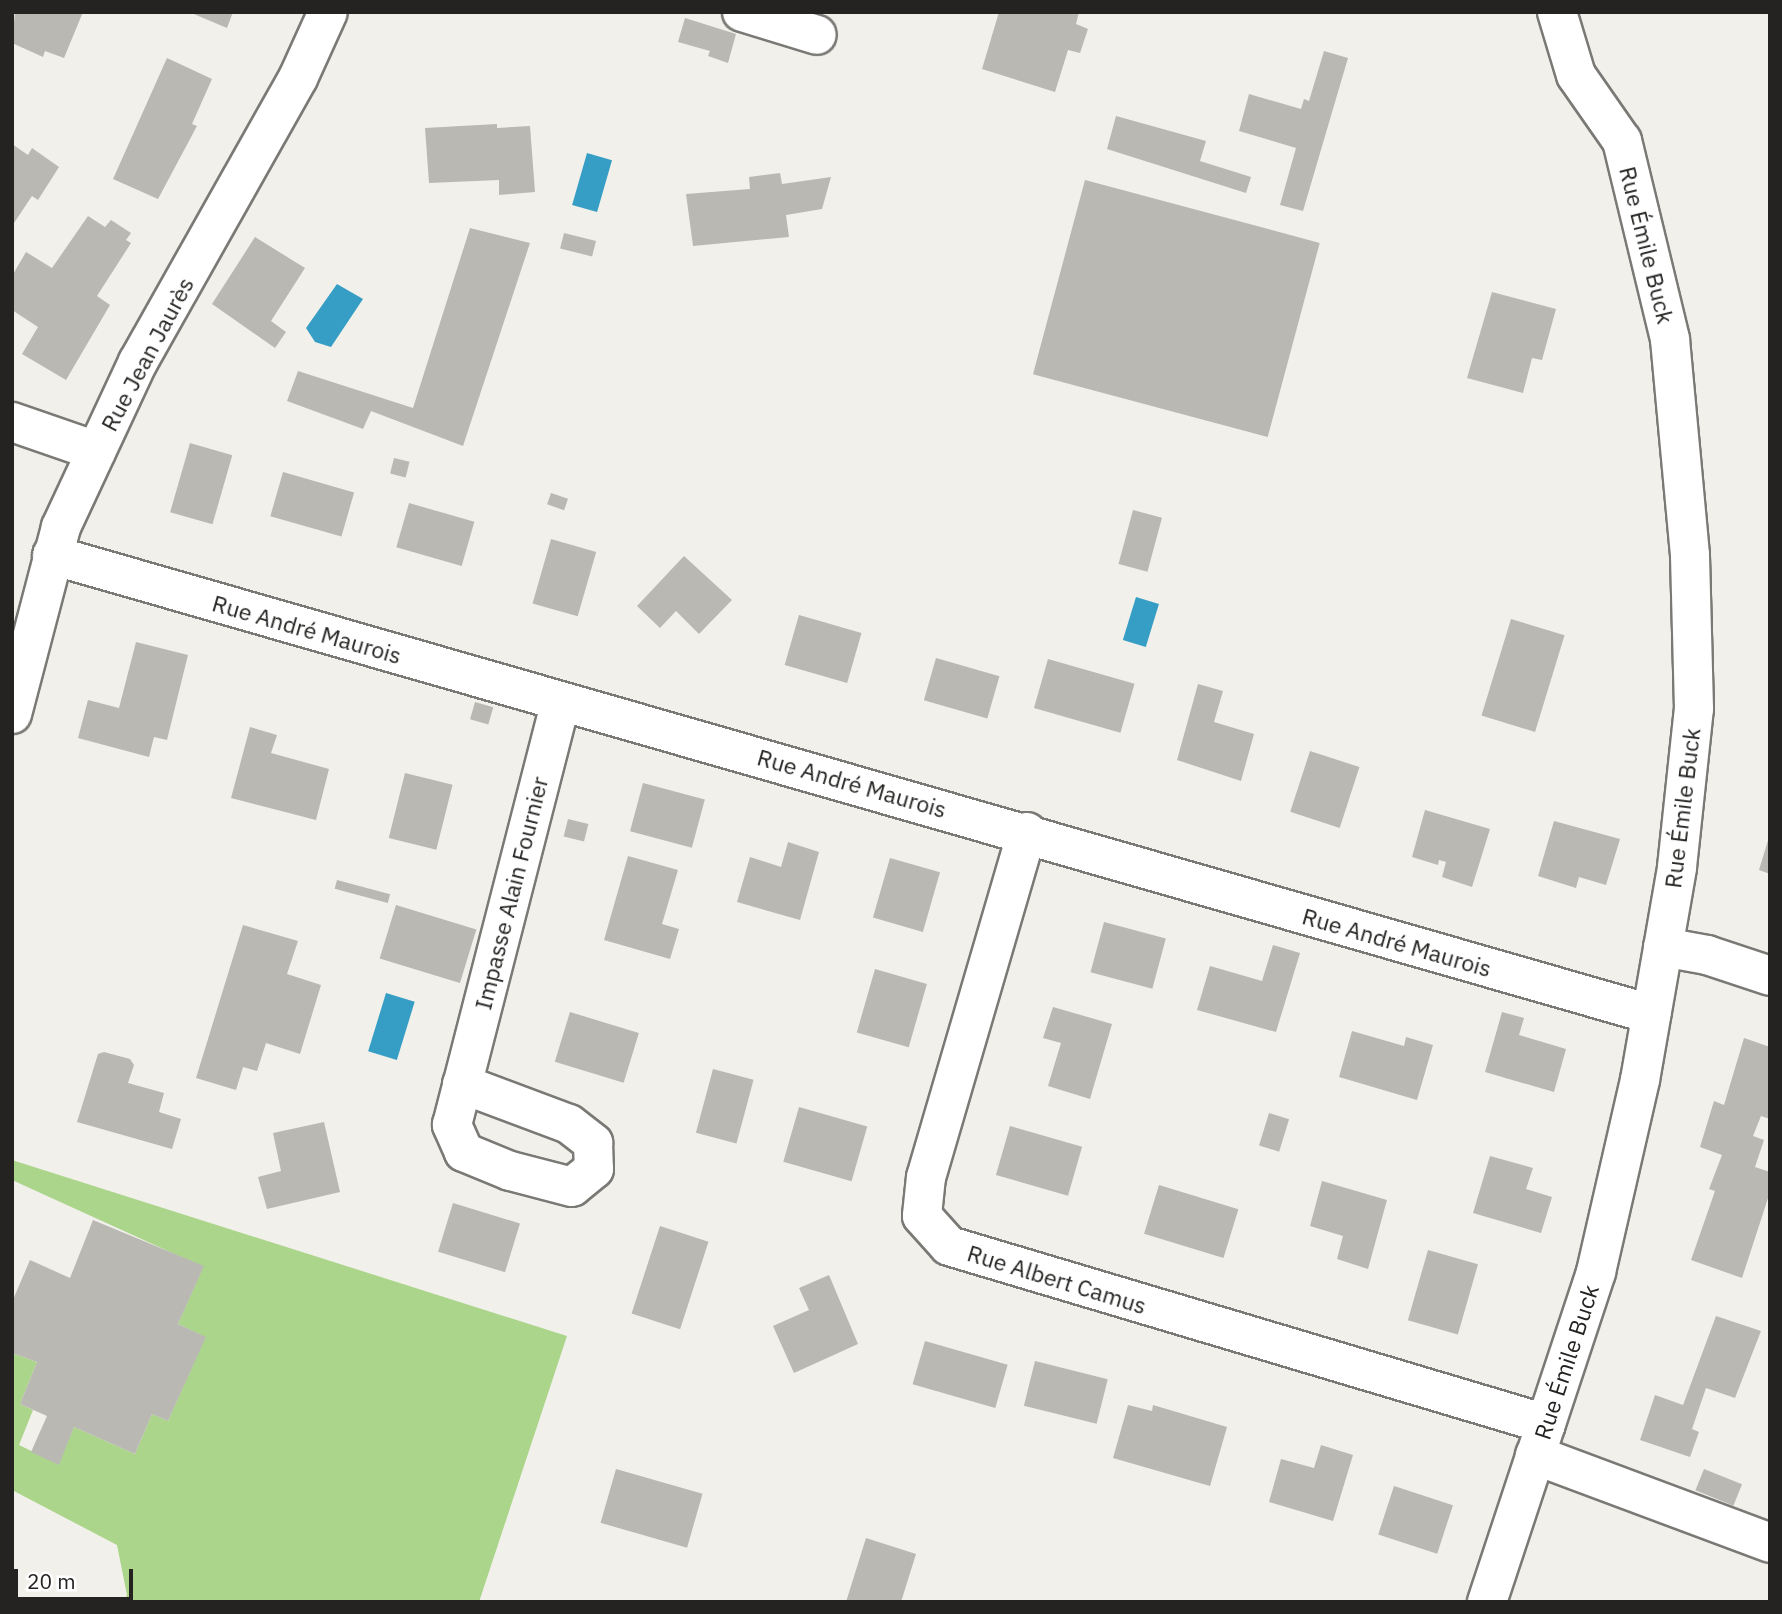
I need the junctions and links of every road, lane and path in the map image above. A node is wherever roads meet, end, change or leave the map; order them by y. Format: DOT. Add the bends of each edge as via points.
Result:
graph roads {
  1 [pos="328,12"];
  2 [pos="742,12"];
  3 [pos="1557,12"];
  4 [pos="817,36"];
  5 [pos="12,422"];
  6 [pos="96,451"];
  7 [pos="52,555"];
  8 [pos="561,702"];
  9 [pos="12,714"];
  10 [pos="1027,832"];
  11 [pos="1663,947"];
  12 [pos="1770,976"];
  13 [pos="1651,1014"];
  14 [pos="462,1084"];
  15 [pos="1540,1440"];
  16 [pos="1770,1543"];
  17 [pos="1487,1602"];
  1 -- 6 [label="street, Rue Jean Jaurès" via="299,78 138,362"];
  2 -- 4 [label="street"];
  3 -- 11 [label="street, Rue Émile Buck" via="1576,75 1622,141 1670,339 1690,555 1694,709"];
  5 -- 6 [label="street"];
  6 -- 7 [label="street, Rue Jean Jaurès"];
  7 -- 8 [label="street, Rue André Maurois"];
  7 -- 9 [label="street, Rue Jean Jaurès"];
  8 -- 10 [label="street, Rue André Maurois"];
  8 -- 14 [label="street, Impasse Alain Fournier"];
  10 -- 13 [label="street, Rue André Maurois"];
  10 -- 15 [label="street, Rue Albert Camus" via="926,1177 922,1216 949,1246"];
  11 -- 12 [label="street" via="1707,955"];
  11 -- 13 [label="street, Rue Émile Buck"];
  13 -- 15 [label="street, Rue Émile Buck" via="1596,1272"];
  15 -- 16 [label="street, Rue Albert Camus"];
  15 -- 17 [label="street, Rue Émile Buck"];
}
